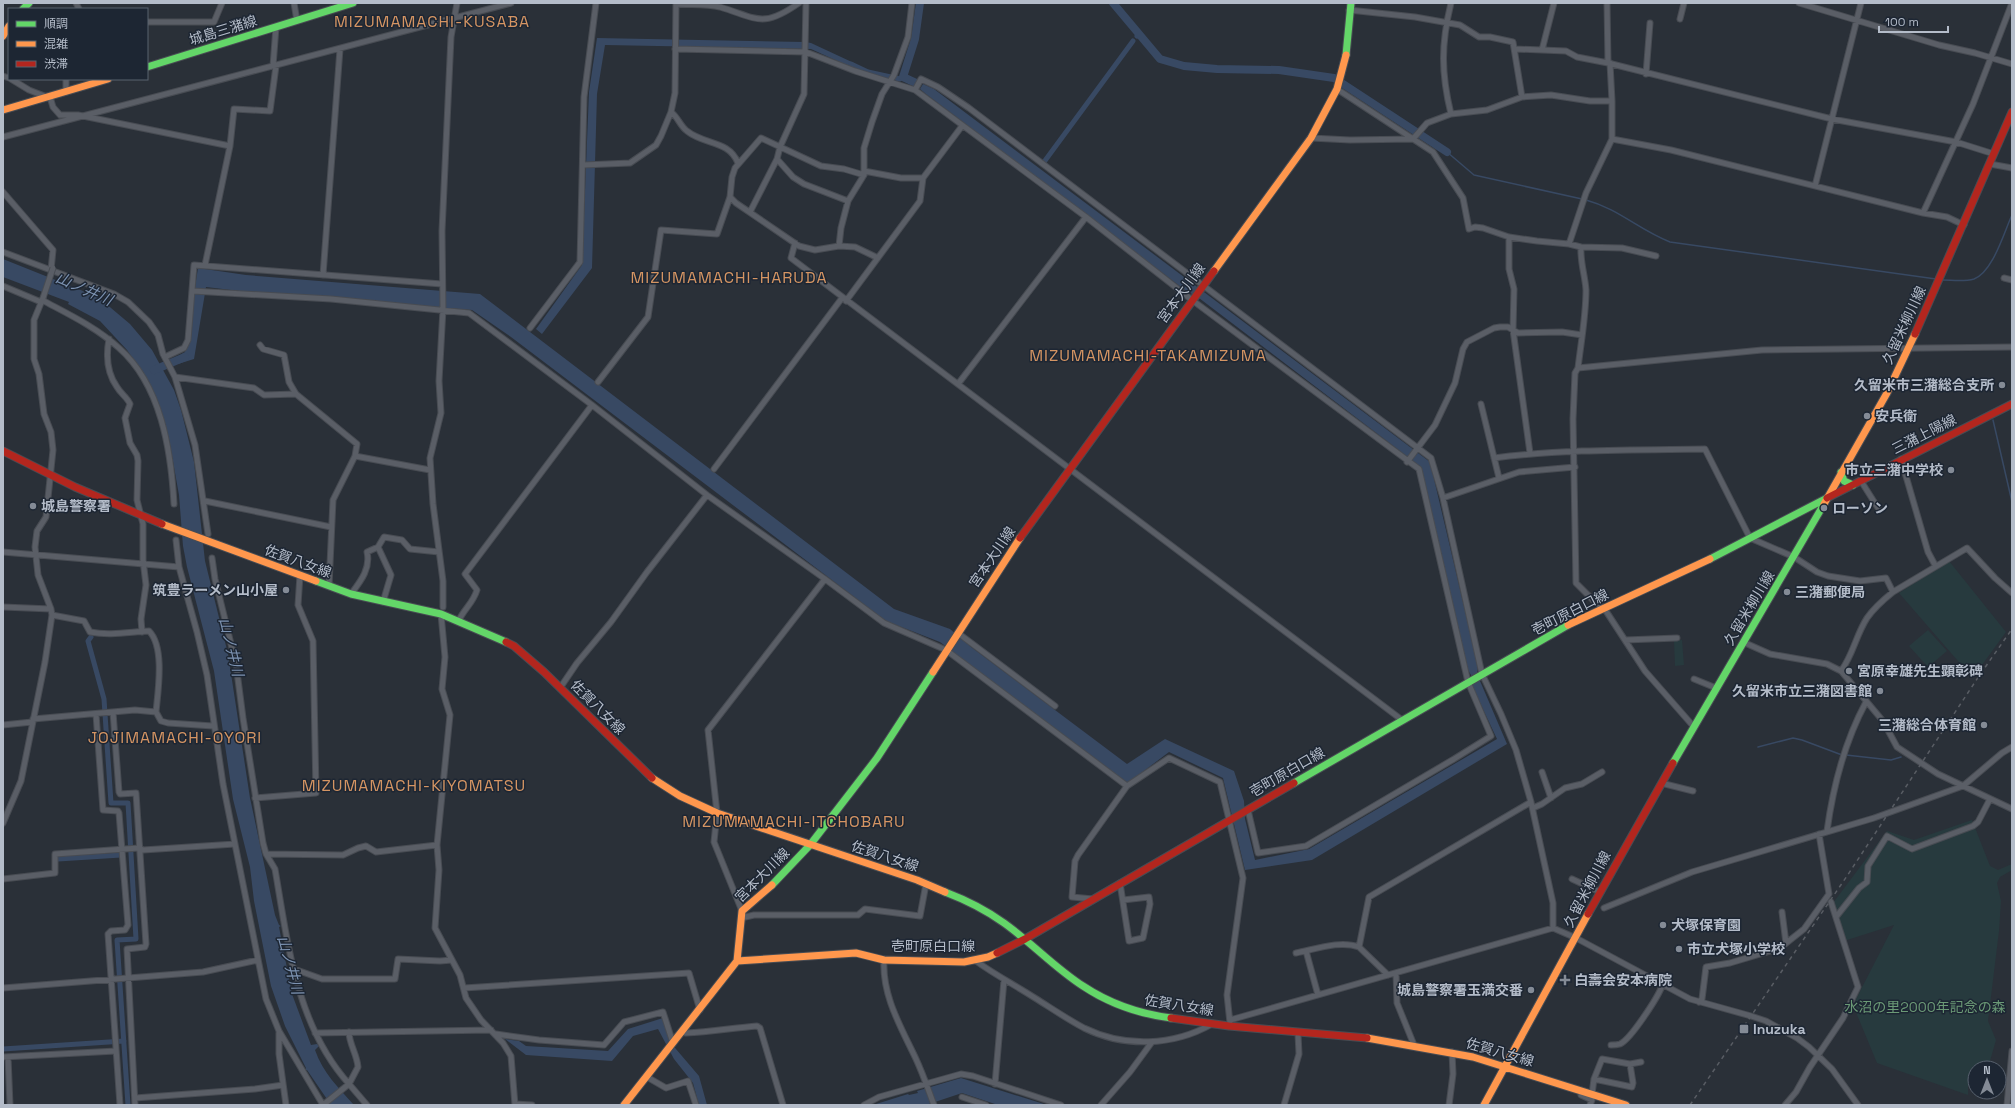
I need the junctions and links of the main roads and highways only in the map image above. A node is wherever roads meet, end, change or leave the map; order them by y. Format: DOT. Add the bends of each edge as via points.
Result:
graph roads {
  1 [pos="353,3"];
  2 [pos="1350,7"];
  3 [pos="148,67"];
  4 [pos="105,80"];
  5 [pos="3,110"];
  6 [pos="2012,112"];
  7 [pos="2012,404"];
  8 [pos="3,451"];
  9 [pos="1841,472"];
  10 [pos="1853,485"];
  11 [pos="1826,498"];
  12 [pos="810,845"];
  13 [pos="1025,939"];
  14 [pos="738,961"];
  15 [pos="1506,1066"];
  16 [pos="624,1105"];
  17 [pos="1484,1105"];
  18 [pos="1626,1105"];
  1 -- 3 [label="main road, 城島三潴線"];
  2 -- 12 [label="main road, 宮本大川線" via="1347,52 1338,87 1311,138 1008,554 898,727"];
  4 -- 5 [label="main road"];
  6 -- 9 [label="main road, 久留米柳川線" via="1909,348 1887,393"];
  7 -- 10 [label="main road, 三潴上陽線"];
  8 -- 12 [label="main road, 佐賀八女線" via="75,487 173,529 208,537 351,594 441,614 496,636 514,646 664,788 693,804"];
  9 -- 10 [label="main road" via="1844,481"];
  9 -- 11 [label="main road, 久留米柳川線"];
  10 -- 11 [label="main road, 三潴上陽線"];
  11 -- 13 [label="main road, 壱町原白口線" via="1750,538 1576,620"];
  11 -- 15 [label="main road, 久留米柳川線" via="1661,783"];
  12 -- 13 [label="main road, 佐賀八女線" via="926,884 967,902 1004,923"];
  12 -- 14 [label="main road, 宮本大川線" via="742,914"];
  13 -- 14 [label="main road, 壱町原白口線" via="976,961 910,962 884,960 856,953"];
  13 -- 15 [label="main road, 佐賀八女線" via="1083,986 1110,1001 1153,1016 1212,1024 1230,1023 1298,1034 1376,1039 1452,1052"];
  14 -- 16 [label="main road"];
  15 -- 17 [label="main road, 久留米柳川線"];
  15 -- 18 [label="main road, 佐賀八女線"];
}
